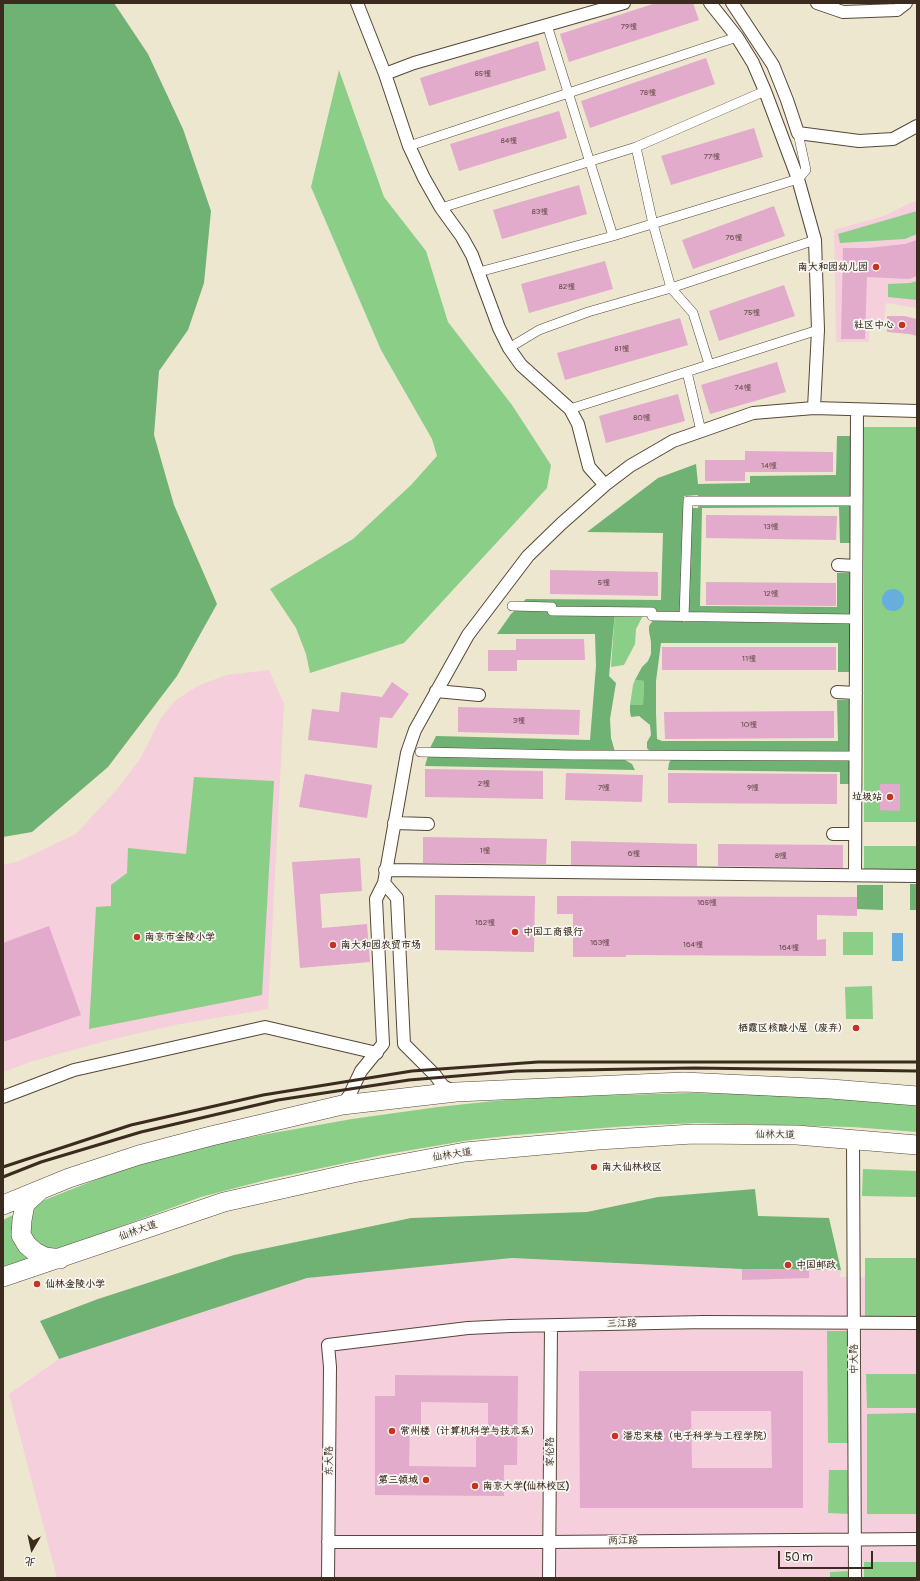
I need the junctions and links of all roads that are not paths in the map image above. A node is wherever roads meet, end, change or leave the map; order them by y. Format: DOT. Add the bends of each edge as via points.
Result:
graph roads {
  1 [pos="624,3"];
  2 [pos="710,3"];
  3 [pos="732,3"];
  4 [pos="817,3"];
  5 [pos="906,3"];
  6 [pos="358,4"];
  7 [pos="547,25"];
  8 [pos="737,37"];
  9 [pos="385,74"];
  10 [pos="765,90"];
  11 [pos="568,94"];
  12 [pos="917,126"];
  13 [pos="798,133"];
  14 [pos="409,146"];
  15 [pos="636,147"];
  16 [pos="590,162"];
  17 [pos="798,179"];
  18 [pos="441,208"];
  19 [pos="652,224"];
  20 [pos="613,236"];
  21 [pos="815,240"];
  22 [pos="479,272"];
  23 [pos="671,288"];
  24 [pos="818,330"];
  25 [pos="509,348"];
  26 [pos="709,364"];
  27 [pos="686,372"];
  28 [pos="814,408"];
  29 [pos="570,409"];
  30 [pos="857,410"];
  31 [pos="917,411"];
  32 [pos="701,431"];
  33 [pos="605,485"];
  34 [pos="857,501"];
  35 [pos="838,565"];
  36 [pos="856,566"];
  37 [pos="512,606"];
  38 [pos="684,617"];
  39 [pos="856,619"];
  40 [pos="436,691"];
  41 [pos="837,692"];
  42 [pos="856,692"];
  43 [pos="479,694"];
  44 [pos="420,752"];
  45 [pos="855,756"];
  46 [pos="394,823"];
  47 [pos="428,824"];
  48 [pos="833,834"];
  49 [pos="854,834"];
  50 [pos="385,870"];
  51 [pos="854,876"];
  52 [pos="917,876"];
  53 [pos="384,883"];
  54 [pos="377,1053"];
  55 [pos="456,1092"];
  56 [pos="917,1096"];
  57 [pos="3,1097"];
  58 [pos="342,1105"];
  59 [pos="853,1140"];
  60 [pos="917,1145"];
  61 [pos="40,1190"];
  62 [pos="3,1205"];
  63 [pos="60,1259"];
  64 [pos="3,1278"];
  65 [pos="854,1323"];
  66 [pos="917,1323"];
  67 [pos="551,1326"];
  68 [pos="328,1345"];
  69 [pos="855,1539"];
  70 [pos="917,1539"];
  71 [pos="328,1542"];
  72 [pos="549,1542"];
  73 [pos="328,1578"];
  74 [pos="549,1578"];
  75 [pos="855,1578"];
  1 -- 7 [label="street"];
  2 -- 8 [label="street"];
  3 -- 13 [label="street" via="773,65"];
  4 -- 5 [label="street" via="843,12 897,10"];
  6 -- 9 [label="street"];
  7 -- 9 [label="street" via="414,63"];
  7 -- 11 [label="street"];
  8 -- 10 [label="street" via="753,63"];
  8 -- 11 [label="street"];
  9 -- 14 [label="street"];
  10 -- 15 [label="street"];
  10 -- 17 [label="street"];
  11 -- 14 [label="street"];
  11 -- 16 [label="street"];
  12 -- 13 [label="street" via="893,139 859,141"];
  13 -- 17 [label="street" via="806,170"];
  14 -- 18 [label="street"];
  15 -- 16 [label="street"];
  15 -- 19 [label="street"];
  16 -- 18 [label="street"];
  16 -- 20 [label="street"];
  17 -- 19 [label="street"];
  17 -- 21 [label="street"];
  18 -- 22 [label="street" via="462,237"];
  19 -- 20 [label="street"];
  19 -- 23 [label="street"];
  20 -- 22 [label="street"];
  21 -- 23 [label="street"];
  21 -- 24 [label="street"];
  22 -- 25 [label="street"];
  23 -- 25 [label="street" via="588,312 539,330"];
  23 -- 26 [label="street" via="694,313"];
  24 -- 26 [label="street"];
  24 -- 28 [label="street"];
  25 -- 29 [label="street" via="526,370"];
  26 -- 27 [label="street"];
  27 -- 29 [label="street"];
  27 -- 32 [label="street"];
  28 -- 30 [label="street"];
  28 -- 32 [label="street" via="753,413"];
  29 -- 33 [label="street" via="578,424 589,467"];
  30 -- 31 [label="street"];
  30 -- 34 [label="street"];
  32 -- 33 [label="street" via="673,441 630,466"];
  33 -- 40 [label="street" via="528,556 468,635"];
  34 -- 36 [label="street"];
  34 -- 38 [label="street" via="688,501"];
  35 -- 36 [label="street"];
  36 -- 39 [label="street"];
  37 -- 38 [label="street" via="552,607 552,611 652,612 652,616"];
  38 -- 39 [label="street"];
  39 -- 42 [label="street"];
  40 -- 43 [label="street"];
  40 -- 46 [label="street" via="415,730 407,753"];
  41 -- 42 [label="street"];
  42 -- 45 [label="street"];
  44 -- 45 [label="street"];
  45 -- 49 [label="street"];
  46 -- 47 [label="street"];
  46 -- 50 [label="street"];
  48 -- 49 [label="street"];
  49 -- 51 [label="street"];
  50 -- 51 [label="street"];
  50 -- 53 [label="street"];
  51 -- 52 [label="street"];
  53 -- 54 [label="street" via="376,900 383,1044"];
  53 -- 55 [label="street" via="397,898 404,1044 443,1086"];
  54 -- 57 [label="street" via="264,1027 74,1070"];
  54 -- 58 [label="street" via="361,1071 350,1096"];
  55 -- 56 [label="main road" via="684,1082"];
  55 -- 58 [label="main road"];
  58 -- 61 [label="main road" via="139,1155"];
  59 -- 60 [label="main road, 仙林大道"];
  59 -- 63 [label="main road, 仙林大道" via="797,1135 693,1134 465,1152 353,1173 224,1202"];
  59 -- 65 [label="street, 中大路"];
  61 -- 62 [label="main road"];
  61 -- 63 [label="main road" via="25,1204 21,1235 35,1252 45,1257"];
  63 -- 64 [label="main road, 仙林大道"];
  65 -- 66 [label="street, 三江路"];
  65 -- 67 [label="street, 三江路" via="712,1322"];
  65 -- 69 [label="street, 中大路"];
  67 -- 68 [label="street, 三江路" via="468,1328"];
  67 -- 72 [label="street, 家伦路"];
  68 -- 71 [label="street, 东大路"];
  69 -- 70 [label="street, 两江路"];
  69 -- 72 [label="street, 两江路"];
  69 -- 75 [label="street, 中大路"];
  71 -- 72 [label="street, 两江路"];
  71 -- 73 [label="street, 东大路"];
  72 -- 74 [label="street, 家伦路"];
}
